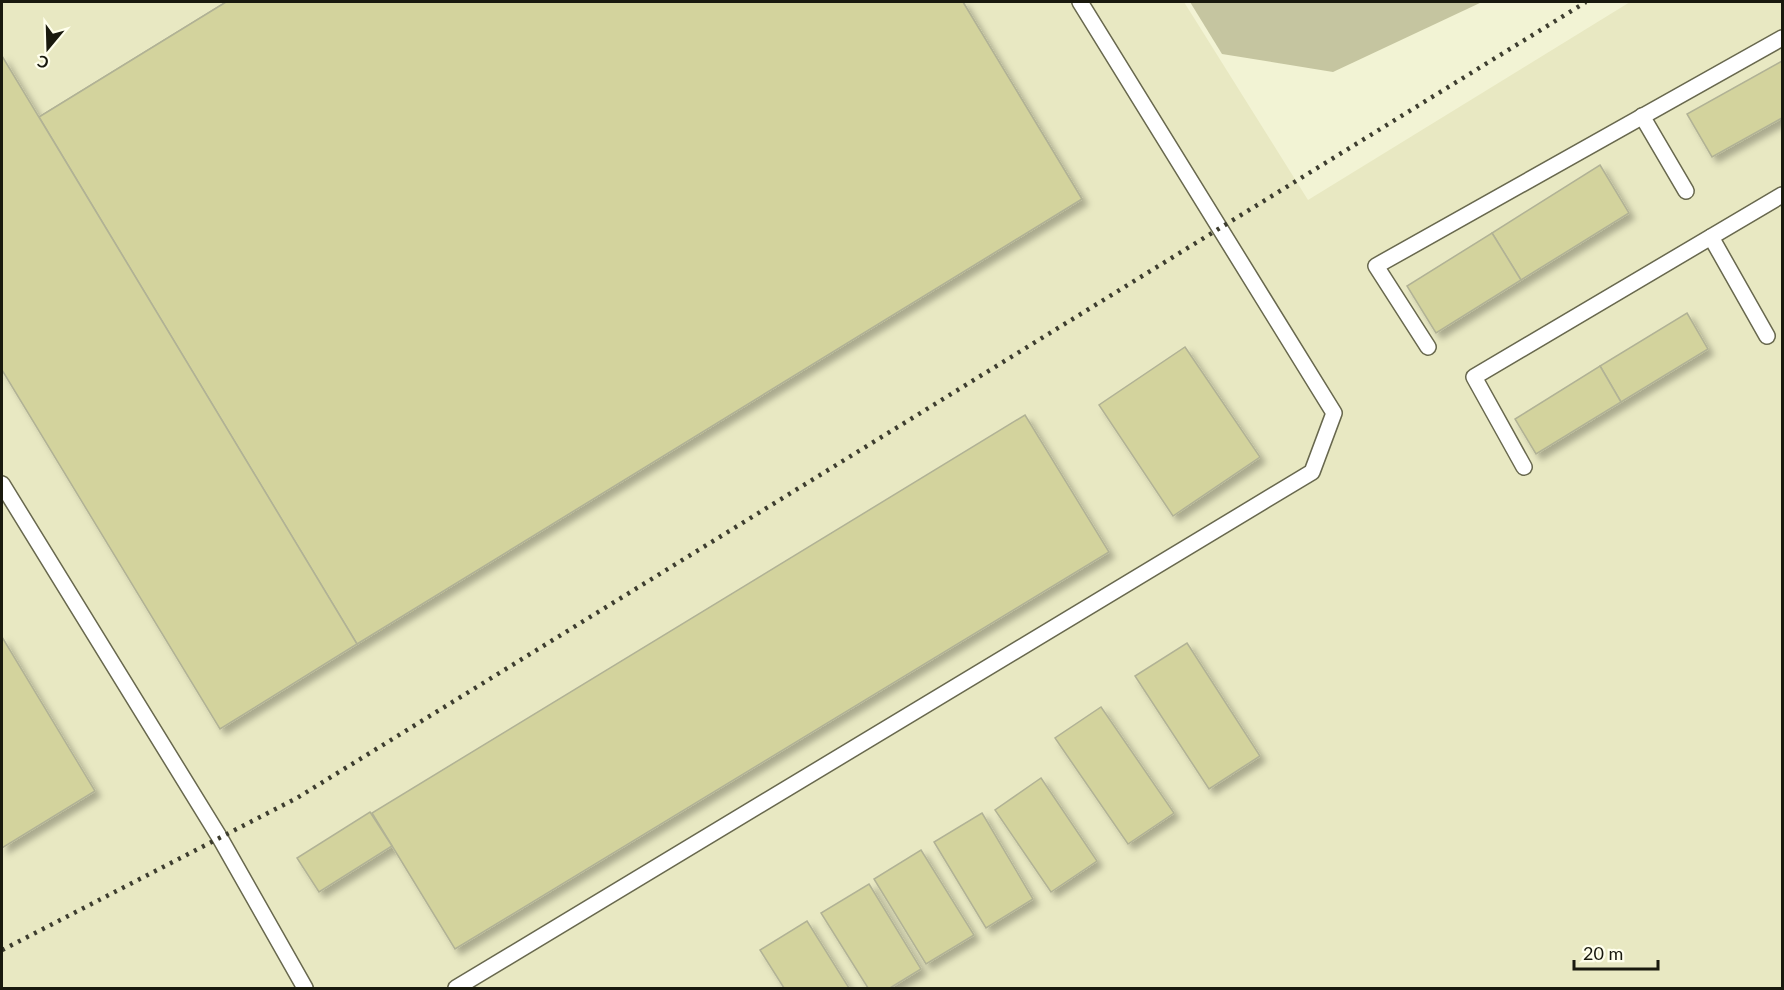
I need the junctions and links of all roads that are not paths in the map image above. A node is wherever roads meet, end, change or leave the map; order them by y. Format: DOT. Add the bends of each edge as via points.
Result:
graph roads {
  1 [pos="1080,2"];
  2 [pos="1782,38"];
  3 [pos="1642,116"];
  4 [pos="1686,191"];
  5 [pos="1782,195"];
  6 [pos="1711,237"];
  7 [pos="1767,336"];
  8 [pos="1428,347"];
  9 [pos="1524,467"];
  10 [pos="2,484"];
  11 [pos="305,988"];
  12 [pos="456,988"];
  1 -- 12 [label="lane" via="1334,413 1312,472"];
  2 -- 3 [label="lane"];
  3 -- 4 [label="lane"];
  3 -- 8 [label="lane" via="1376,266"];
  5 -- 6 [label="lane"];
  6 -- 7 [label="lane"];
  6 -- 9 [label="lane" via="1474,377"];
  10 -- 11 [label="lane" via="220,838"];
}
